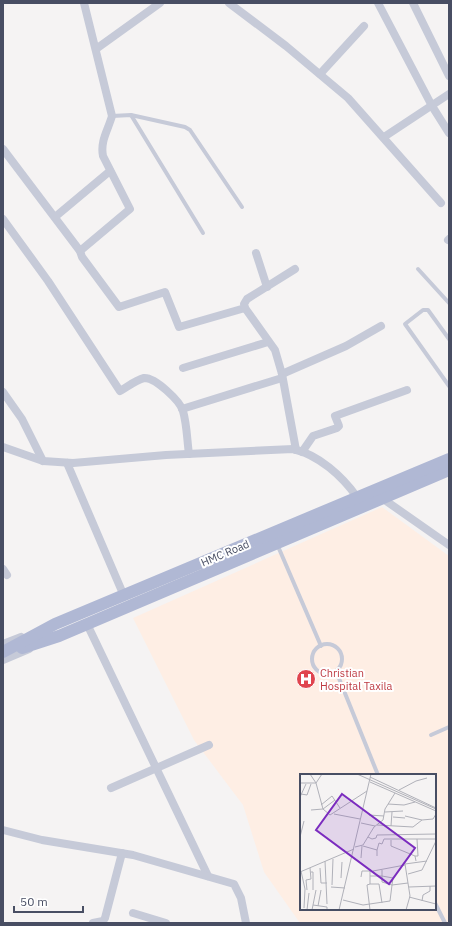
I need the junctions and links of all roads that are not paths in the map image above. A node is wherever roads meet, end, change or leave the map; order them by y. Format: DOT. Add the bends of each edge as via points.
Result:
graph roads {
  1 [pos="84,3"];
  2 [pos="160,3"];
  3 [pos="230,3"];
  4 [pos="378,3"];
  5 [pos="412,3"];
  6 [pos="364,26"];
  7 [pos="96,48"];
  8 [pos="320,74"];
  9 [pos="449,76"];
  10 [pos="449,94"];
  11 [pos="432,106"];
  12 [pos="131,115"];
  13 [pos="112,116"];
  14 [pos="449,133"];
  15 [pos="384,137"];
  16 [pos="3,149"];
  17 [pos="110,171"];
  18 [pos="442,203"];
  19 [pos="242,207"];
  20 [pos="55,217"];
  21 [pos="3,218"];
  22 [pos="203,232"];
  23 [pos="80,251"];
  24 [pos="256,253"];
  25 [pos="295,269"];
  26 [pos="418,269"];
  27 [pos="267,287"];
  28 [pos="449,303"];
  29 [pos="245,308"];
  30 [pos="381,326"];
  31 [pos="449,339"];
  32 [pos="268,342"];
  33 [pos="184,368"];
  34 [pos="282,376"];
  35 [pos="449,386"];
  36 [pos="407,390"];
  37 [pos="3,392"];
  38 [pos="182,409"];
  39 [pos="3,447"];
  40 [pos="299,451"];
  41 [pos="189,454"];
  42 [pos="449,459"];
  43 [pos="43,461"];
  44 [pos="66,463"];
  45 [pos="449,470"];
  46 [pos="372,491"];
  47 [pos="357,497"];
  48 [pos="382,498"];
  49 [pos="274,538"];
  50 [pos="449,545"];
  51 [pos="124,596"];
  52 [pos="55,624"];
  53 [pos="87,624"];
  54 [pos="59,636"];
  55 [pos="3,644"];
  56 [pos="321,646"];
  57 [pos="3,654"];
  58 [pos="3,660"];
  59 [pos="336,671"];
  60 [pos="449,727"];
  61 [pos="430,735"];
  62 [pos="209,745"];
  63 [pos="156,768"];
  64 [pos="378,774"];
  65 [pos="111,788"];
  66 [pos="3,830"];
  67 [pos="122,853"];
  68 [pos="208,876"];
  69 [pos="436,905"];
  70 [pos="134,913"];
  71 [pos="93,923"];
  72 [pos="166,923"];
  73 [pos="246,923"];
  74 [pos="444,923"];
  1 -- 7 [label="street"];
  2 -- 7 [label="street"];
  3 -- 8 [label="street"];
  4 -- 11 [label="street"];
  5 -- 9 [label="street"];
  6 -- 8 [label="street"];
  7 -- 13 [label="street"];
  8 -- 15 [label="street" via="348,98"];
  10 -- 11 [label="street"];
  11 -- 14 [label="street"];
  11 -- 15 [label="street"];
  12 -- 13 [label="lane"];
  12 -- 19 [label="lane" via="185,126 190,130"];
  12 -- 22 [label="lane"];
  13 -- 17 [label="street" via="102,149"];
  15 -- 18 [label="street"];
  16 -- 20 [label="street"];
  17 -- 20 [label="street"];
  17 -- 23 [label="street" via="130,209"];
  20 -- 23 [label="street"];
  21 -- 38 [label="street" via="120,391 136,381 151,379 157,382"];
  23 -- 29 [label="street" via="118,307 165,292 179,327"];
  24 -- 27 [label="street"];
  25 -- 27 [label="street"];
  26 -- 28 [label="lane"];
  27 -- 29 [label="street" via="247,299"];
  29 -- 32 [label="street"];
  30 -- 34 [label="street" via="346,346"];
  31 -- 35 [label="lane" via="428,310 423,310 404,324"];
  32 -- 33 [label="street"];
  32 -- 34 [label="street" via="275,350"];
  34 -- 38 [label="street"];
  34 -- 40 [label="street"];
  36 -- 40 [label="street" via="335,416 337,428 313,436"];
  37 -- 43 [label="street" via="22,419"];
  38 -- 41 [label="street"];
  39 -- 43 [label="street"];
  40 -- 41 [label="street" via="260,450"];
  40 -- 47 [label="street" via="329,467 348,484"];
  41 -- 44 [label="street"];
  42 -- 46 [label="main road, HMC Road"];
  43 -- 44 [label="street"];
  44 -- 51 [label="street"];
  45 -- 48 [label="main road, HMC Road"];
  46 -- 47 [label="main road, HMC Road"];
  46 -- 48 [label="street"];
  47 -- 49 [label="main road, HMC Road"];
  48 -- 49 [label="main road, HMC Road"];
  48 -- 50 [label="street"];
  49 -- 51 [label="main road, HMC Road"];
  49 -- 53 [label="main road, HMC Road"];
  49 -- 56 [label="lane"];
  51 -- 52 [label="main road, HMC Road"];
  52 -- 55 [label="street"];
  52 -- 57 [label="main road, HMC Road"];
  53 -- 54 [label="main road, HMC Road"];
  53 -- 63 [label="street"];
  54 -- 57 [label="main road, HMC Road"];
  54 -- 58 [label="street"];
  56 -- 59 [label="lane" via="330,644 340,651 342,663"];
  56 -- 59 [label="lane" via="314,653 313,665 322,673"];
  59 -- 64 [label="lane"];
  60 -- 61 [label="lane"];
  62 -- 63 [label="street"];
  63 -- 65 [label="street"];
  63 -- 68 [label="street"];
  66 -- 67 [label="street" via="42,840"];
  67 -- 68 [label="street"];
  67 -- 71 [label="street" via="106,918"];
  68 -- 73 [label="street" via="234,884 241,898"];
  69 -- 74 [label="lane"];
  70 -- 72 [label="street"];
}
